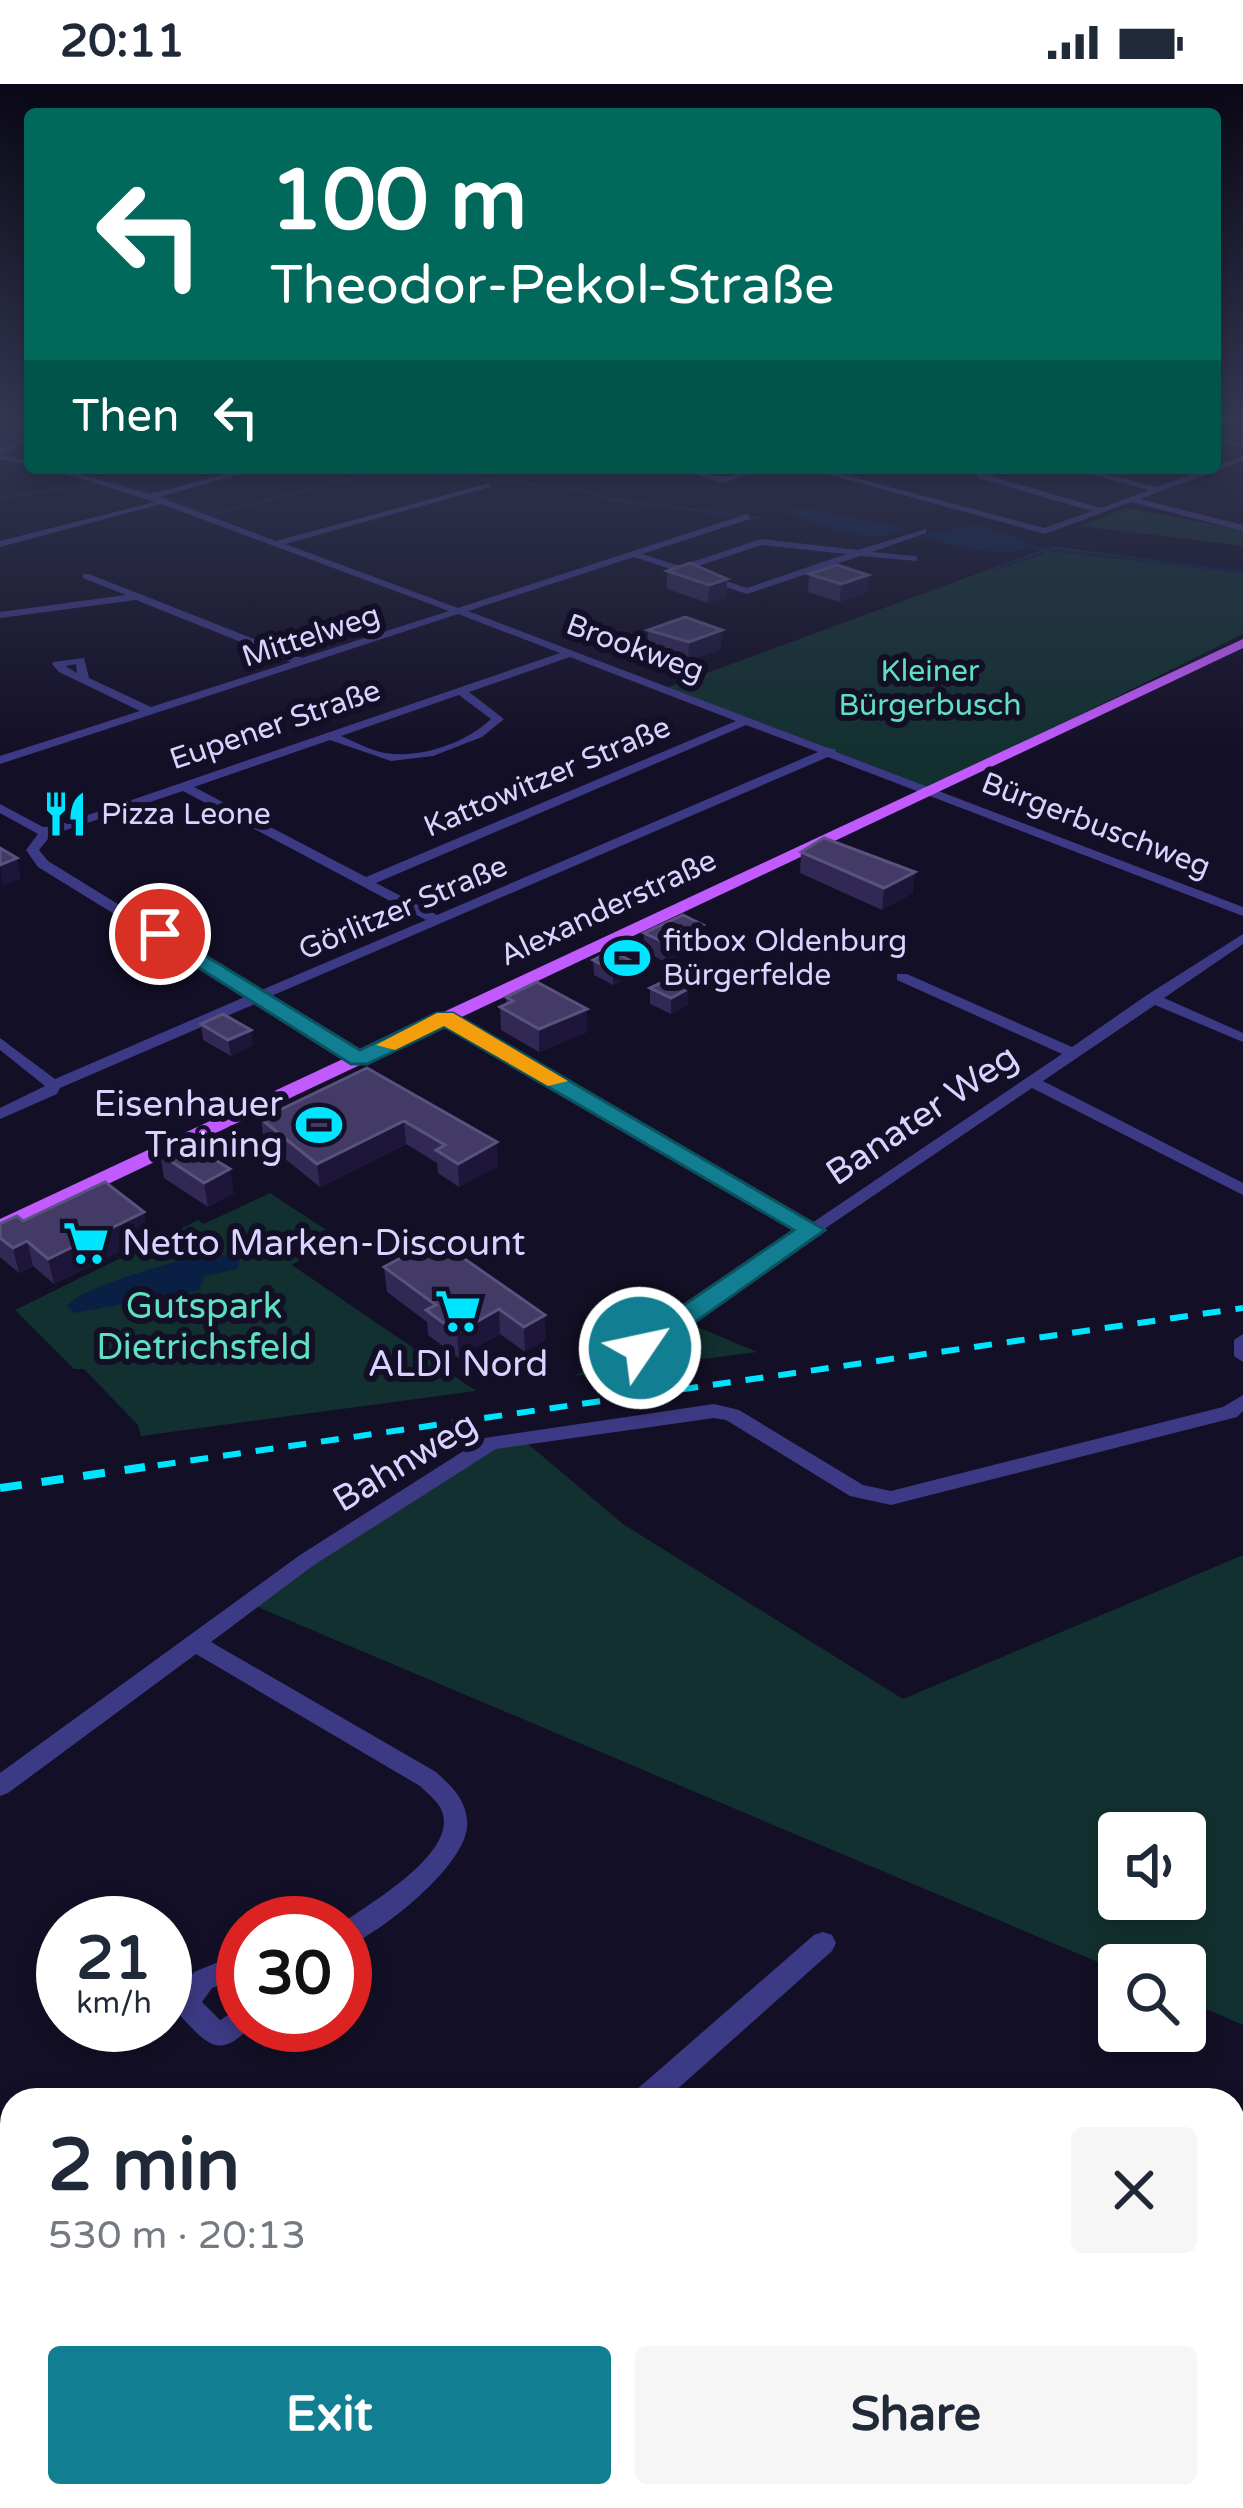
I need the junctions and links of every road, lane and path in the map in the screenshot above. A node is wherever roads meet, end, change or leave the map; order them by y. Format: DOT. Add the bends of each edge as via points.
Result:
graph roads {
  1 [pos="42,532"];
  2 [pos="241,532"];
  3 [pos="316,532"];
  4 [pos="702,532"];
  5 [pos="920,532"];
  6 [pos="0,544"];
  7 [pos="274,544"];
  8 [pos="859,553"];
  9 [pos="635,555"];
  10 [pos="914,559"];
  11 [pos="681,569"];
  12 [pos="86,576"];
  13 [pos="108,584"];
  14 [pos="137,596"];
  15 [pos="24,608"];
  16 [pos="462,612"];
  17 [pos="0,615"];
  18 [pos="1243,643"];
  19 [pos="571,653"];
  20 [pos="304,663"];
  21 [pos="84,678"];
  22 [pos="463,693"];
  23 [pos="152,712"];
  24 [pos="748,720"];
  25 [pos="328,734"];
  26 [pos="831,751"];
  27 [pos="0,760"];
  28 [pos="182,785"];
  29 [pos="930,789"];
  30 [pos="0,808"];
  31 [pos="46,833"];
  32 [pos="366,883"];
  33 [pos="1243,912"];
  34 [pos="436,920"];
  35 [pos="1243,938"];
  36 [pos="902,976"];
  37 [pos="265,998"];
  38 [pos="1152,998"];
  39 [pos="445,1018"];
  40 [pos="1243,1039"];
  41 [pos="0,1043"];
  42 [pos="1072,1053"];
  43 [pos="359,1059"];
  44 [pos="1030,1081"];
  45 [pos="53,1085"];
  46 [pos="0,1114"];
  47 [pos="1243,1190"];
  48 [pos="0,1228"];
  49 [pos="812,1230"];
  50 [pos="1243,1340"];
  51 [pos="640,1348"];
  52 [pos="1243,1356"];
  53 [pos="1243,1401"];
  54 [pos="195,1642"];
  55 [pos="0,1786"];
  56 [pos="372,1914"];
  57 [pos="823,1943"];
  58 [pos="216,1975"];
  59 [pos="216,2033"];
  60 [pos="659,2088"];
  1 -- 6 [label="street"];
  2 -- 7 [label="street, Brookweg"];
  3 -- 7 [label="street"];
  4 -- 9 [label="street, Mittelweg"];
  5 -- 8 [label="street"];
  7 -- 16 [label="street, Brookweg"];
  8 -- 10 [label="street"];
  8 -- 11 [label="street" via="761,542"];
  8 -- 11 [label="street" via="747,591"];
  9 -- 11 [label="street"];
  9 -- 16 [label="street, Mittelweg"];
  12 -- 13 [label="street"];
  13 -- 14 [label="street"];
  13 -- 15 [label="street"];
  14 -- 15 [label="street"];
  14 -- 20 [label="street"];
  15 -- 17 [label="street"];
  16 -- 19 [label="street, Brookweg"];
  16 -- 20 [label="street, Mittelweg"];
  18 -- 29 [label="main road, Alexanderstraße"];
  19 -- 22 [label="street, Eupener Straße"];
  19 -- 24 [label="street, Brookweg"];
  20 -- 23 [label="street, Mittelweg"];
  21 -- 23 [label="street"];
  22 -- 25 [label="street, Eupener Straße"];
  22 -- 25 [label="street" via="498,719 458,742 388,758"];
  23 -- 27 [label="street, Mittelweg"];
  24 -- 26 [label="street, Brookweg"];
  24 -- 32 [label="street, Kattowitzer Straße"];
  25 -- 28 [label="street, Eupener Straße"];
  26 -- 29 [label="street, Brookweg"];
  26 -- 34 [label="street, Görlitzer Straße"];
  28 -- 31 [label="street, Eupener Straße"];
  28 -- 32 [label="street"];
  29 -- 33 [label="street, Bürgerbuschweg"];
  29 -- 39 [label="main road, Alexanderstraße"];
  30 -- 31 [label="street"];
  31 -- 37 [label="street" via="32,847 43,864"];
  32 -- 34 [label="street"];
  34 -- 37 [label="street, Görlitzer Straße"];
  35 -- 38 [label="street, Banater Weg"];
  36 -- 42 [label="street"];
  37 -- 43 [label="street"];
  37 -- 45 [label="street, Görlitzer Straße"];
  38 -- 40 [label="street"];
  38 -- 42 [label="street, Banater Weg"];
  39 -- 43 [label="main road, Alexanderstraße"];
  39 -- 49 [label="street"];
  41 -- 45 [label="street"];
  42 -- 44 [label="street, Banater Weg"];
  43 -- 48 [label="main road, Alexanderstraße"];
  44 -- 47 [label="street"];
  44 -- 49 [label="street, Banater Weg"];
  45 -- 46 [label="street, Görlitzer Straße"];
  49 -- 51 [label="street, Banater Weg"];
  50 -- 52 [label="street"];
  53 -- 54 [label="street, Bahnweg" via="1230,1412 891,1498 857,1491 732,1414 714,1411 491,1442"];
  54 -- 55 [label="street, Bahnweg"];
  54 -- 56 [label="street" via="428,1779 458,1813 452,1848"];
  57 -- 60 [label="street"];
  58 -- 59 [label="street" via="185,2003"];
}
